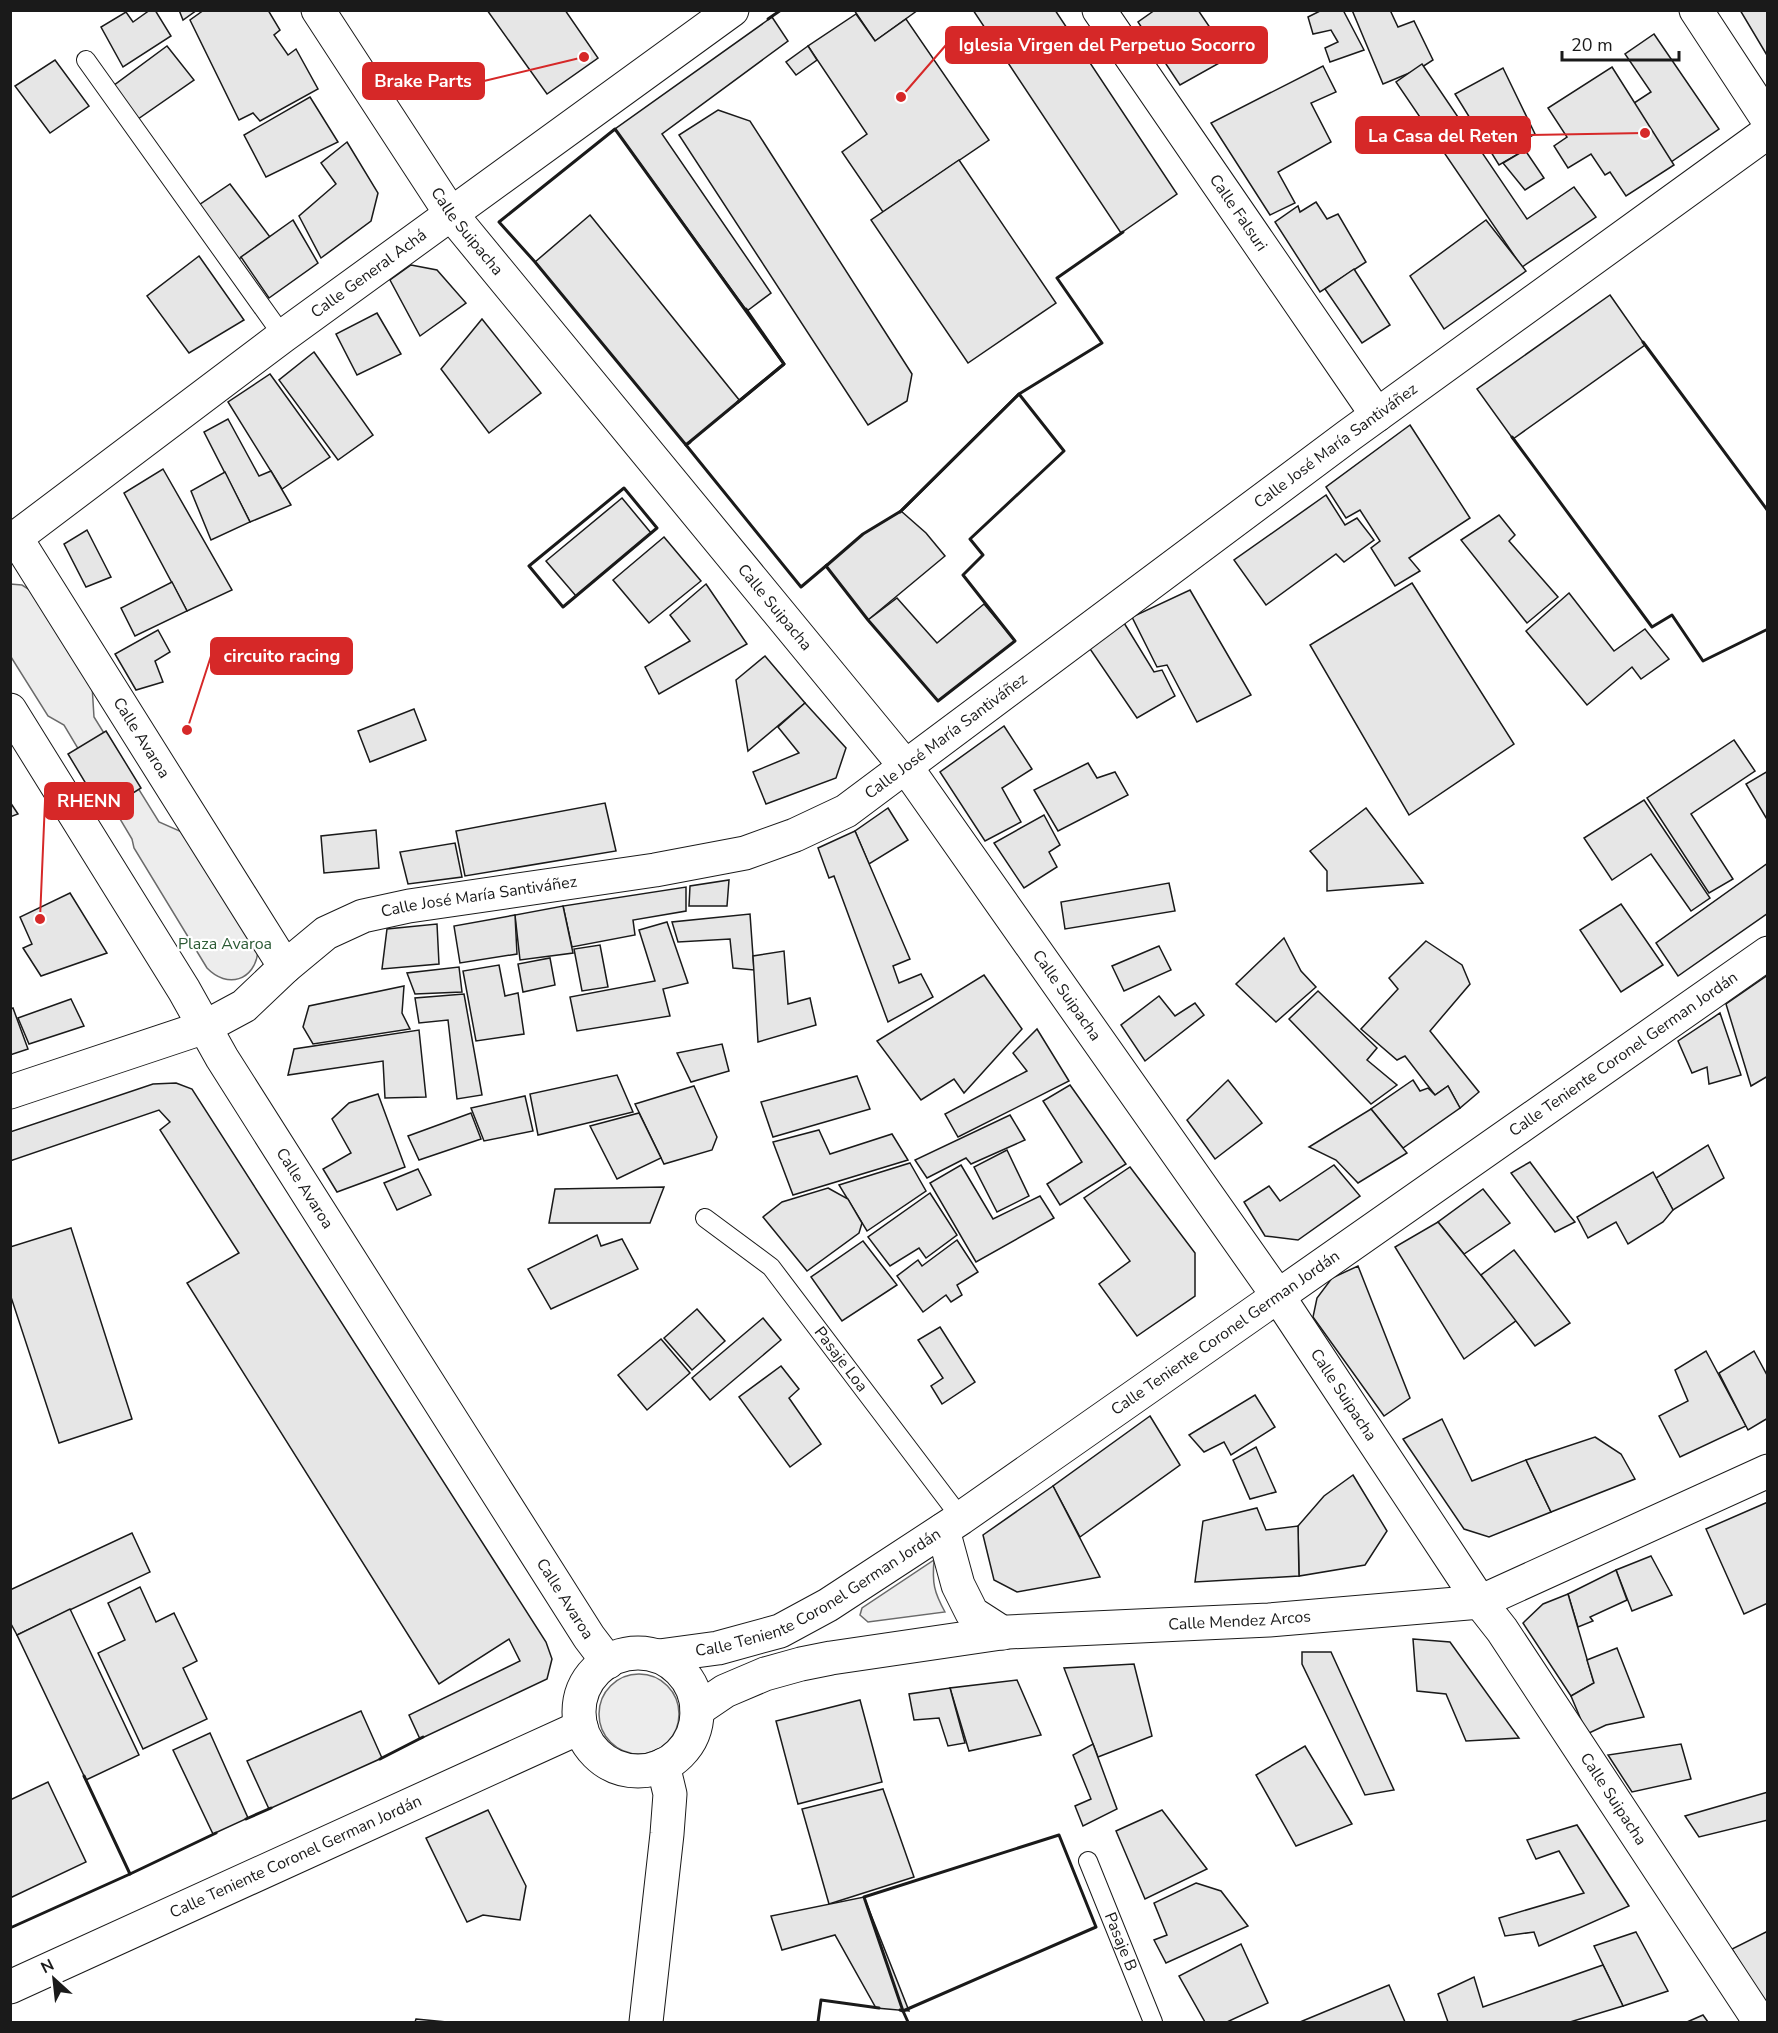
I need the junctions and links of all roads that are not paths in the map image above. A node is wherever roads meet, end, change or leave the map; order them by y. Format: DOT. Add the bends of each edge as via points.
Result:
graph roads {
  1 [pos="318,10"];
  2 [pos="732,10"];
  3 [pos="1099,10"];
  4 [pos="1696,10"];
  5 [pos="86,60"];
  6 [pos="1767,120"];
  7 [pos="1767,132"];
  8 [pos="451,214"];
  9 [pos="283,336"];
  10 [pos="1377,414"];
  11 [pos="13,540"];
  12 [pos="10,710"];
  13 [pos="906,767"];
  14 [pos="1767,954"];
  15 [pos="285,967"];
  16 [pos="205,1027"];
  17 [pos="10,1092"];
  18 [pos="705,1218"];
  19 [pos="1278,1296"];
  20 [pos="1767,1471"];
  21 [pos="952,1524"];
  22 [pos="1480,1602"];
  23 [pos="1003,1633"];
  24 [pos="658,1656"];
  25 [pos="608,1662"];
  26 [pos="698,1710"];
  27 [pos="581,1727"];
  28 [pos="663,1765"];
  29 [pos="1088,1861"];
  30 [pos="10,1987"];
  31 [pos="646,2022"];
  32 [pos="1153,2022"];
  33 [pos="1760,2022"];
  1 -- 8 [label="street, Calle Suipacha"];
  2 -- 8 [label="street, Calle General Achá"];
  3 -- 10 [label="street, Calle Falsuri"];
  4 -- 6 [label="street"];
  5 -- 9 [label="lane"];
  7 -- 10 [label="street, Calle José María Santiváñez"];
  8 -- 9 [label="street, Calle General Achá"];
  8 -- 13 [label="street, Calle Suipacha"];
  9 -- 11 [label="street, Calle General Achá"];
  10 -- 13 [label="street, Calle José María Santiváñez"];
  11 -- 15 [label="street, Calle Avaroa"];
  12 -- 16 [label="street, Calle Avaroa"];
  13 -- 15 [label="street, Calle José María Santiváñez" via="846,811 745,853 363,916 326,933"];
  13 -- 19 [label="street, Calle Suipacha"];
  14 -- 19 [label="street, Calle Teniente Coronel German Jordán"];
  15 -- 16 [label="street, Calle José María Santiváñez" via="244,1006"];
  16 -- 17 [label="street, Calle José María Santiváñez"];
  16 -- 25 [label="street, Calle Avaroa"];
  18 -- 21 [label="lane, Pasaje Loa" via="771,1267"];
  19 -- 21 [label="street, Calle Teniente Coronel German Jordán"];
  19 -- 22 [label="street, Calle Suipacha"];
  20 -- 22 [label="street, Calle Mendez Arcos"];
  21 -- 23 [label="street" via="958,1585 972,1613"];
  21 -- 24 [label="street, Calle Teniente Coronel German Jordán" via="828,1605 780,1631 729,1646"];
  22 -- 23 [label="street, Calle Mendez Arcos" via="1269,1620"];
  22 -- 33 [label="street, Calle Suipacha"];
  23 -- 26 [label="street, Calle Mendez Arcos" via="801,1664 725,1691"];
  24 -- 25 [label="street" via="624,1655"];
  24 -- 26 [label="street" via="686,1677"];
  25 -- 27 [label="street" via="584,1689 579,1707"];
  26 -- 28 [label="street" via="689,1743"];
  27 -- 28 [label="street" via="593,1750 613,1766 647,1771"];
  27 -- 30 [label="street, Calle Teniente Coronel German Jordán"];
  28 -- 31 [label="street" via="670,1794"];
  29 -- 32 [label="lane, Pasaje B"];
}
